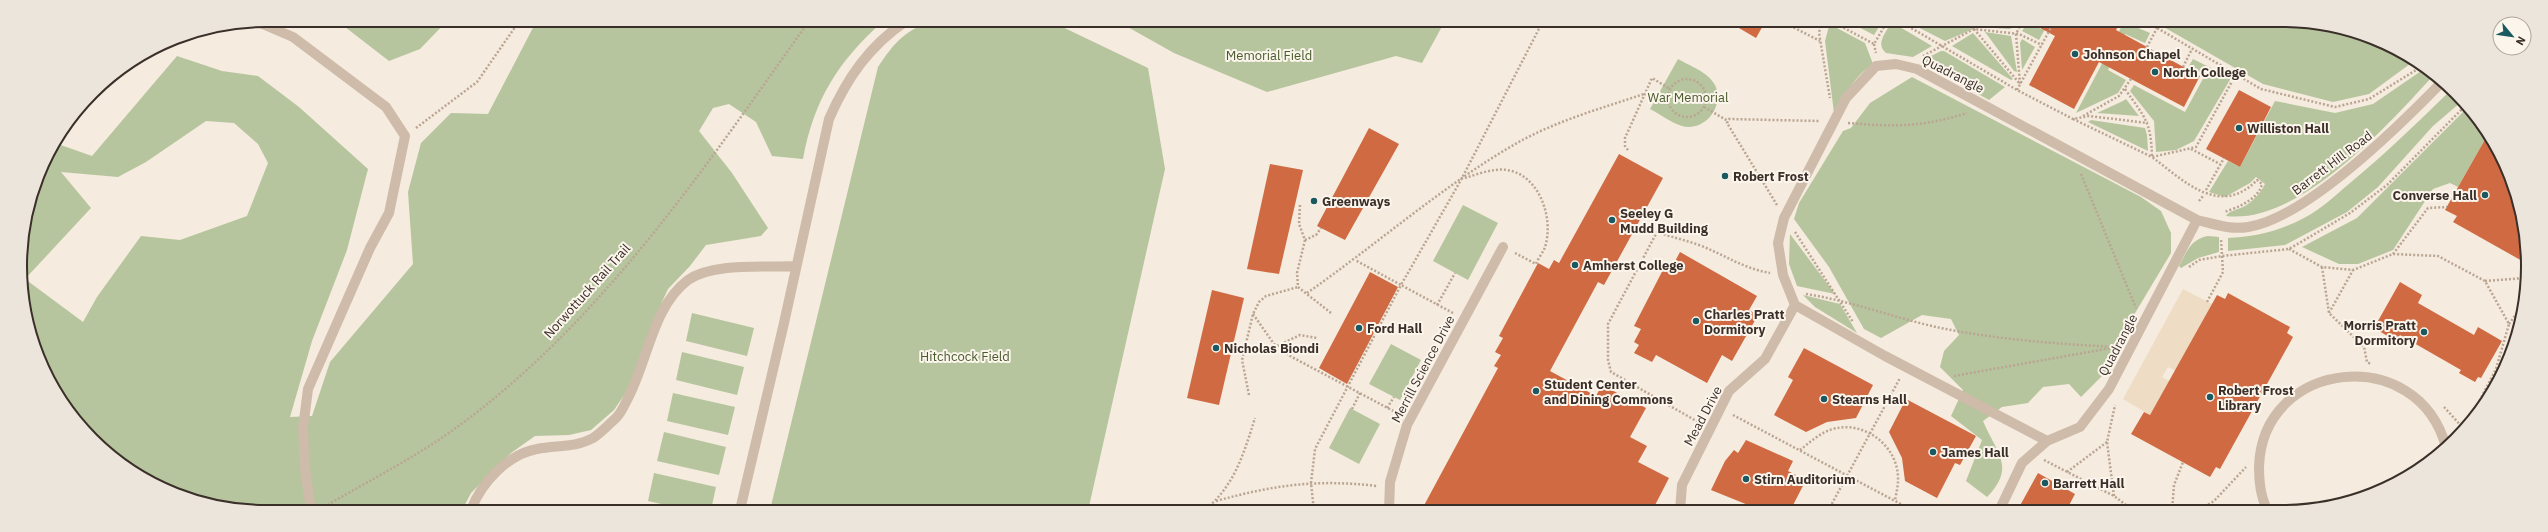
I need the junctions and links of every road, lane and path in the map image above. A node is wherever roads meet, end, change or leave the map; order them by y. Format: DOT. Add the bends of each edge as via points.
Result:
graph roads {
  1 [pos="270,27"];
  2 [pos="515,27"];
  3 [pos="805,27"];
  4 [pos="898,27"];
  5 [pos="1540,27"];
  6 [pos="1793,27"];
  7 [pos="1820,27"];
  8 [pos="1842,27"];
  9 [pos="1884,27"];
  10 [pos="1910,27"];
  11 [pos="2020,27"];
  12 [pos="2051,27"];
  13 [pos="2157,28"];
  14 [pos="1974,29"];
  15 [pos="2016,34"];
  16 [pos="1820,41"];
  17 [pos="1874,44"];
  18 [pos="1941,45"];
  19 [pos="2042,45"];
  20 [pos="2147,48"];
  21 [pos="2192,48"];
  22 [pos="1876,53"];
  23 [pos="1922,56"];
  24 [pos="2182,66"];
  25 [pos="2418,69"];
  26 [pos="2236,74"];
  27 [pos="2130,79"];
  28 [pos="2020,84"];
  29 [pos="2439,85"];
  30 [pos="1670,89"];
  31 [pos="2017,90"];
  32 [pos="2125,90"];
  33 [pos="1644,94"];
  34 [pos="1987,106"];
  35 [pos="1704,107"];
  36 [pos="2462,109"];
  37 [pos="2081,117"];
  38 [pos="2073,119"];
  39 [pos="1728,121"];
  40 [pos="1834,122"];
  41 [pos="2148,123"];
  42 [pos="404,136"];
  43 [pos="2191,149"];
  44 [pos="1628,150"];
  45 [pos="2152,157"];
  46 [pos="2224,158"];
  47 [pos="2220,164"];
  48 [pos="2079,168"];
  49 [pos="1461,180"];
  50 [pos="2206,190"];
  51 [pos="2203,196"];
  52 [pos="2199,202"];
  53 [pos="1300,205"];
  54 [pos="2447,207"];
  55 [pos="2221,213"];
  56 [pos="1784,218"];
  57 [pos="2197,220"];
  58 [pos="1321,228"];
  59 [pos="2221,238"];
  60 [pos="1305,240"];
  61 [pos="1503,247"];
  62 [pos="2289,249"];
  63 [pos="2393,254"];
  64 [pos="2222,256"];
  65 [pos="1355,260"];
  66 [pos="795,266"];
  67 [pos="2322,267"];
  68 [pos="2188,268"];
  69 [pos="2353,270"];
  70 [pos="1455,273"];
  71 [pos="1783,275"];
  72 [pos="2520,278"];
  73 [pos="2484,281"];
  74 [pos="1401,285"];
  75 [pos="1298,287"];
  76 [pos="1790,291"];
  77 [pos="1307,293"];
  78 [pos="1841,300"];
  79 [pos="2207,302"];
  80 [pos="1437,305"];
  81 [pos="1795,305"];
  82 [pos="1331,313"];
  83 [pos="2329,313"];
  84 [pos="1253,314"];
  85 [pos="2516,315"];
  86 [pos="1464,319"];
  87 [pos="2509,324"];
  88 [pos="2143,325"];
  89 [pos="1856,327"];
  90 [pos="1317,338"];
  91 [pos="2133,344"];
  92 [pos="1277,346"];
  93 [pos="2116,347"];
  94 [pos="2373,364"];
  95 [pos="1906,367"];
  96 [pos="1931,380"];
  97 [pos="1348,386"];
  98 [pos="1360,393"];
  99 [pos="1249,395"];
  100 [pos="1394,397"];
  101 [pos="2118,400"];
  102 [pos="2479,401"];
  103 [pos="2443,406"];
  104 [pos="1388,408"];
  105 [pos="1720,408"];
  106 [pos="1352,409"];
  107 [pos="1398,413"];
  108 [pos="1255,418"];
  109 [pos="2461,425"];
  110 [pos="1709,429"];
  111 [pos="1870,432"];
  112 [pos="2047,441"];
  113 [pos="2107,442"];
  114 [pos="2444,442"];
  115 [pos="1800,450"];
  116 [pos="2260,454"];
  117 [pos="2044,460"];
  118 [pos="2183,462"];
  119 [pos="2067,472"];
  120 [pos="1847,475"];
  121 [pos="1311,483"];
  122 [pos="1361,484"];
  123 [pos="2114,496"];
  124 [pos="1216,501"];
  125 [pos="1895,501"];
  126 [pos="310,505"];
  127 [pos="327,505"];
  128 [pos="473,505"];
  129 [pos="741,505"];
  130 [pos="1211,505"];
  131 [pos="1313,505"];
  132 [pos="1389,505"];
  133 [pos="1680,505"];
  134 [pos="1831,505"];
  135 [pos="1903,505"];
  136 [pos="2002,505"];
  137 [pos="2125,505"];
  138 [pos="2172,505"];
  139 [pos="2208,505"];
  140 [pos="2266,505"];
  1 -- 42 [label="street" via="293,37 386,107"];
  2 -- 42 [label="path" via="477,82"];
  3 -- 127 [label="path, Norwottuck Rail Trail" via="650,236 578,319 492,399 426,449"];
  4 -- 66 [label="street" via="862,59 843,87 829,119"];
  5 -- 49 [label="path"];
  6 -- 16 [label="path"];
  7 -- 16 [label="path"];
  8 -- 17 [label="path"];
  9 -- 17 [label="path"];
  10 -- 18 [label="path"];
  11 -- 15 [label="path"];
  12 -- 19 [label="path"];
  13 -- 20 [label="path"];
  13 -- 21 [label="path"];
  14 -- 15 [label="path"];
  14 -- 18 [label="path"];
  14 -- 28 [label="path"];
  15 -- 19 [label="path"];
  15 -- 28 [label="path"];
  16 -- 40 [label="path"];
  17 -- 22 [label="path"];
  18 -- 23 [label="path"];
  18 -- 31 [label="path"];
  19 -- 28 [label="path"];
  21 -- 24 [label="path"];
  21 -- 26 [label="path"];
  25 -- 26 [label="path" via="2369,99 2335,107 2261,89"];
  26 -- 43 [label="path" via="2202,139 2196,148"];
  27 -- 32 [label="path"];
  28 -- 31 [label="path"];
  29 -- 57 [label="street, Barrett Hill Road" via="2392,133 2311,197 2267,221 2248,227 2226,227"];
  30 -- 33 [label="path" via="1652,78"];
  30 -- 35 [label="path" via="1685,79 1697,81 1706,96"];
  30 -- 35 [label="path" via="1670,108 1681,116 1694,116"];
  31 -- 38 [label="path"];
  32 -- 37 [label="path"];
  32 -- 41 [label="path"];
  33 -- 44 [label="path" via="1625,138"];
  33 -- 49 [label="path" via="1557,125 1517,143"];
  34 -- 40 [label="path" via="1922,125 1886,126"];
  34 -- 40 [label="street, Quadrangle" via="1918,69 1896,64 1876,66 1846,98"];
  34 -- 57 [label="street, Quadrangle"];
  35 -- 39 [label="path"];
  36 -- 62 [label="path" via="2387,186 2350,213"];
  37 -- 38 [label="path"];
  37 -- 41 [label="path"];
  38 -- 45 [label="path"];
  39 -- 40 [label="path" via="1729,119"];
  39 -- 56 [label="path" via="1726,123"];
  40 -- 56 [label="street, Quadrangle"];
  41 -- 45 [label="path"];
  42 -- 126 [label="street" via="389,213 370,248 308,389 303,428 304,469"];
  43 -- 45 [label="path"];
  43 -- 47 [label="path"];
  45 -- 55 [label="path" via="2188,183 2216,198 2238,195 2256,180 2262,184 2243,204"];
  46 -- 47 [label="path"];
  47 -- 50 [label="path"];
  48 -- 88 [label="path"];
  49 -- 61 [label="path" via="1485,172 1507,170 1520,174 1537,189 1544,204 1546,227 1545,247 1536,264"];
  49 -- 65 [label="path"];
  49 -- 74 [label="path"];
  51 -- 52 [label="path"];
  53 -- 60 [label="path" via="1299,224"];
  54 -- 63 [label="path" via="2428,208"];
  56 -- 71 [label="street, Quadrangle" via="1778,243"];
  56 -- 78 [label="path"];
  57 -- 88 [label="street, Quadrangle"];
  58 -- 60 [label="path"];
  59 -- 64 [label="path"];
  60 -- 75 [label="path" via="1297,273"];
  61 -- 86 [label="street, Merrill Science Drive"];
  62 -- 64 [label="path"];
  62 -- 67 [label="path"];
  63 -- 69 [label="path"];
  63 -- 73 [label="path" via="2438,256"];
  64 -- 68 [label="path" via="2199,260"];
  64 -- 79 [label="path" via="2223,272"];
  65 -- 74 [label="path"];
  65 -- 77 [label="path"];
  66 -- 128 [label="street" via="708,270 689,279 673,293 656,326 636,384 618,416 594,438 571,446 538,448 520,453 496,472"];
  66 -- 129 [label="street"];
  67 -- 69 [label="path"];
  67 -- 83 [label="path"];
  69 -- 83 [label="path"];
  70 -- 80 [label="path"];
  71 -- 76 [label="street, Quadrangle"];
  71 -- 110 [label="path" via="1750,270 1697,244 1658,232 1608,324 1610,372 1684,412"];
  72 -- 73 [label="path"];
  73 -- 87 [label="path"];
  74 -- 80 [label="path"];
  74 -- 97 [label="path"];
  75 -- 77 [label="path"];
  75 -- 84 [label="path" via="1266,296 1259,302"];
  76 -- 78 [label="path"];
  76 -- 81 [label="street, Quadrangle"];
  77 -- 82 [label="path"];
  78 -- 89 [label="path"];
  78 -- 93 [label="path" via="1937,327 2054,344"];
  80 -- 86 [label="path"];
  81 -- 95 [label="street"];
  81 -- 105 [label="street, Mead Drive" via="1765,359 1729,391"];
  83 -- 94 [label="path" via="2364,347 2367,362"];
  84 -- 92 [label="path"];
  84 -- 99 [label="path" via="1242,360"];
  85 -- 87 [label="path"];
  86 -- 132 [label="street, Merrill Science Drive" via="1407,425 1390,482"];
  87 -- 102 [label="path" via="2496,369"];
  88 -- 91 [label="street, Quadrangle"];
  90 -- 92 [label="path" via="1300,335"];
  91 -- 93 [label="path"];
  91 -- 112 [label="street, Quadrangle" via="2109,389 2080,427"];
  92 -- 97 [label="path" via="1290,356"];
  93 -- 96 [label="path"];
  95 -- 96 [label="street"];
  95 -- 111 [label="path"];
  96 -- 112 [label="street"];
  97 -- 98 [label="path"];
  97 -- 121 [label="path" via="1315,449"];
  98 -- 104 [label="path"];
  98 -- 106 [label="path"];
  100 -- 104 [label="path"];
  101 -- 113 [label="path"];
  103 -- 109 [label="path"];
  104 -- 107 [label="path"];
  105 -- 110 [label="street, Mead Drive"];
  105 -- 115 [label="path"];
  108 -- 124 [label="path" via="1238,467"];
  110 -- 133 [label="street, Mead Drive" via="1682,485"];
  111 -- 115 [label="path" via="1851,427 1833,429"];
  111 -- 120 [label="path"];
  111 -- 125 [label="path" via="1885,446 1896,466 1898,479"];
  112 -- 136 [label="street" via="2022,463"];
  113 -- 119 [label="path"];
  113 -- 123 [label="path"];
  114 -- 116 [label="street" via="2428,410 2408,392 2384,380 2357,375 2330,378 2305,388 2284,406 2272,423"];
  115 -- 120 [label="path"];
  116 -- 139 [label="path"];
  116 -- 140 [label="street" via="2259,482"];
  117 -- 119 [label="path"];
  118 -- 138 [label="path" via="2174,485"];
  119 -- 123 [label="path"];
  120 -- 125 [label="path"];
  120 -- 134 [label="path"];
  121 -- 122 [label="path"];
  121 -- 124 [label="path" via="1279,486"];
  121 -- 131 [label="path"];
  123 -- 137 [label="path"];
  124 -- 130 [label="path"];
  125 -- 135 [label="path"];
}
